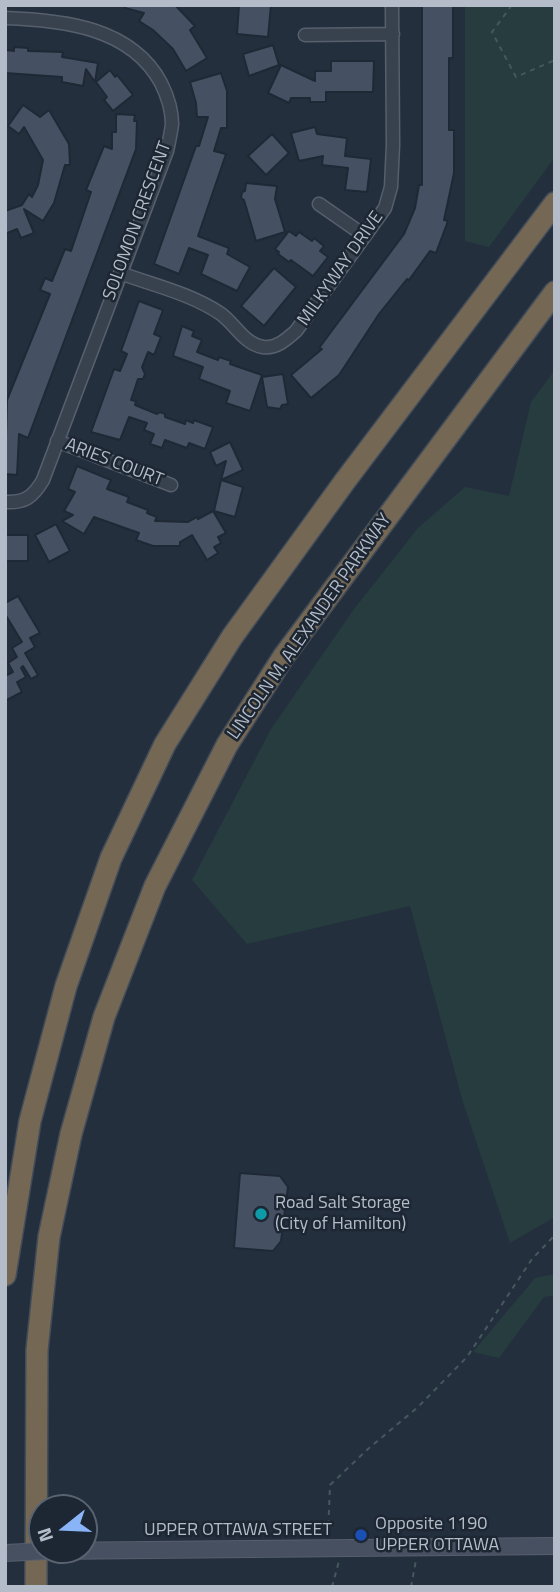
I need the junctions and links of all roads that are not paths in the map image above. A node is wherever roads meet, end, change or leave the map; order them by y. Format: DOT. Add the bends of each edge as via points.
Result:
graph roads {
  1 [pos="392,5"];
  2 [pos="5,18"];
  3 [pos="393,34"];
  4 [pos="305,35"];
  5 [pos="319,204"];
  6 [pos="555,204"];
  7 [pos="365,236"];
  8 [pos="120,273"];
  9 [pos="555,292"];
  10 [pos="57,441"];
  11 [pos="171,485"];
  12 [pos="5,502"];
  13 [pos="5,1275"];
  14 [pos="555,1546"];
  15 [pos="28,1552"];
  16 [pos="98,1552"];
  17 [pos="5,1553"];
  18 [pos="36,1587"];
  1 -- 3 [label="street, MILKYWAY DRIVE"];
  2 -- 8 [label="street, SOLOMON CRESCENT" via="71,24 105,34 131,47 153,68 167,94 172,123 167,151"];
  3 -- 4 [label="street"];
  3 -- 7 [label="street, MILKYWAY DRIVE" via="391,187 385,208"];
  5 -- 7 [label="street"];
  6 -- 13 [label="highway" via="232,637 165,744 111,858 66,986 30,1121"];
  7 -- 8 [label="street, MILKYWAY DRIVE" via="296,331 281,344 265,347 249,342 222,315 199,301"];
  8 -- 10 [label="street, SOLOMON CRESCENT"];
  9 -- 18 [label="highway, LINCOLN M. ALEXANDER PARKWAY" via="284,656 227,745 155,886 104,1017 71,1134 49,1237 37,1350"];
  10 -- 11 [label="street, ARIES COURT"];
  10 -- 12 [label="street, SOLOMON CRESCENT" via="34,495 20,503"];
  14 -- 16 [label="main road, UPPER OTTAWA STREET"];
  15 -- 17 [label="main road, UPPER OTTAWA STREET, bridge"];
}
